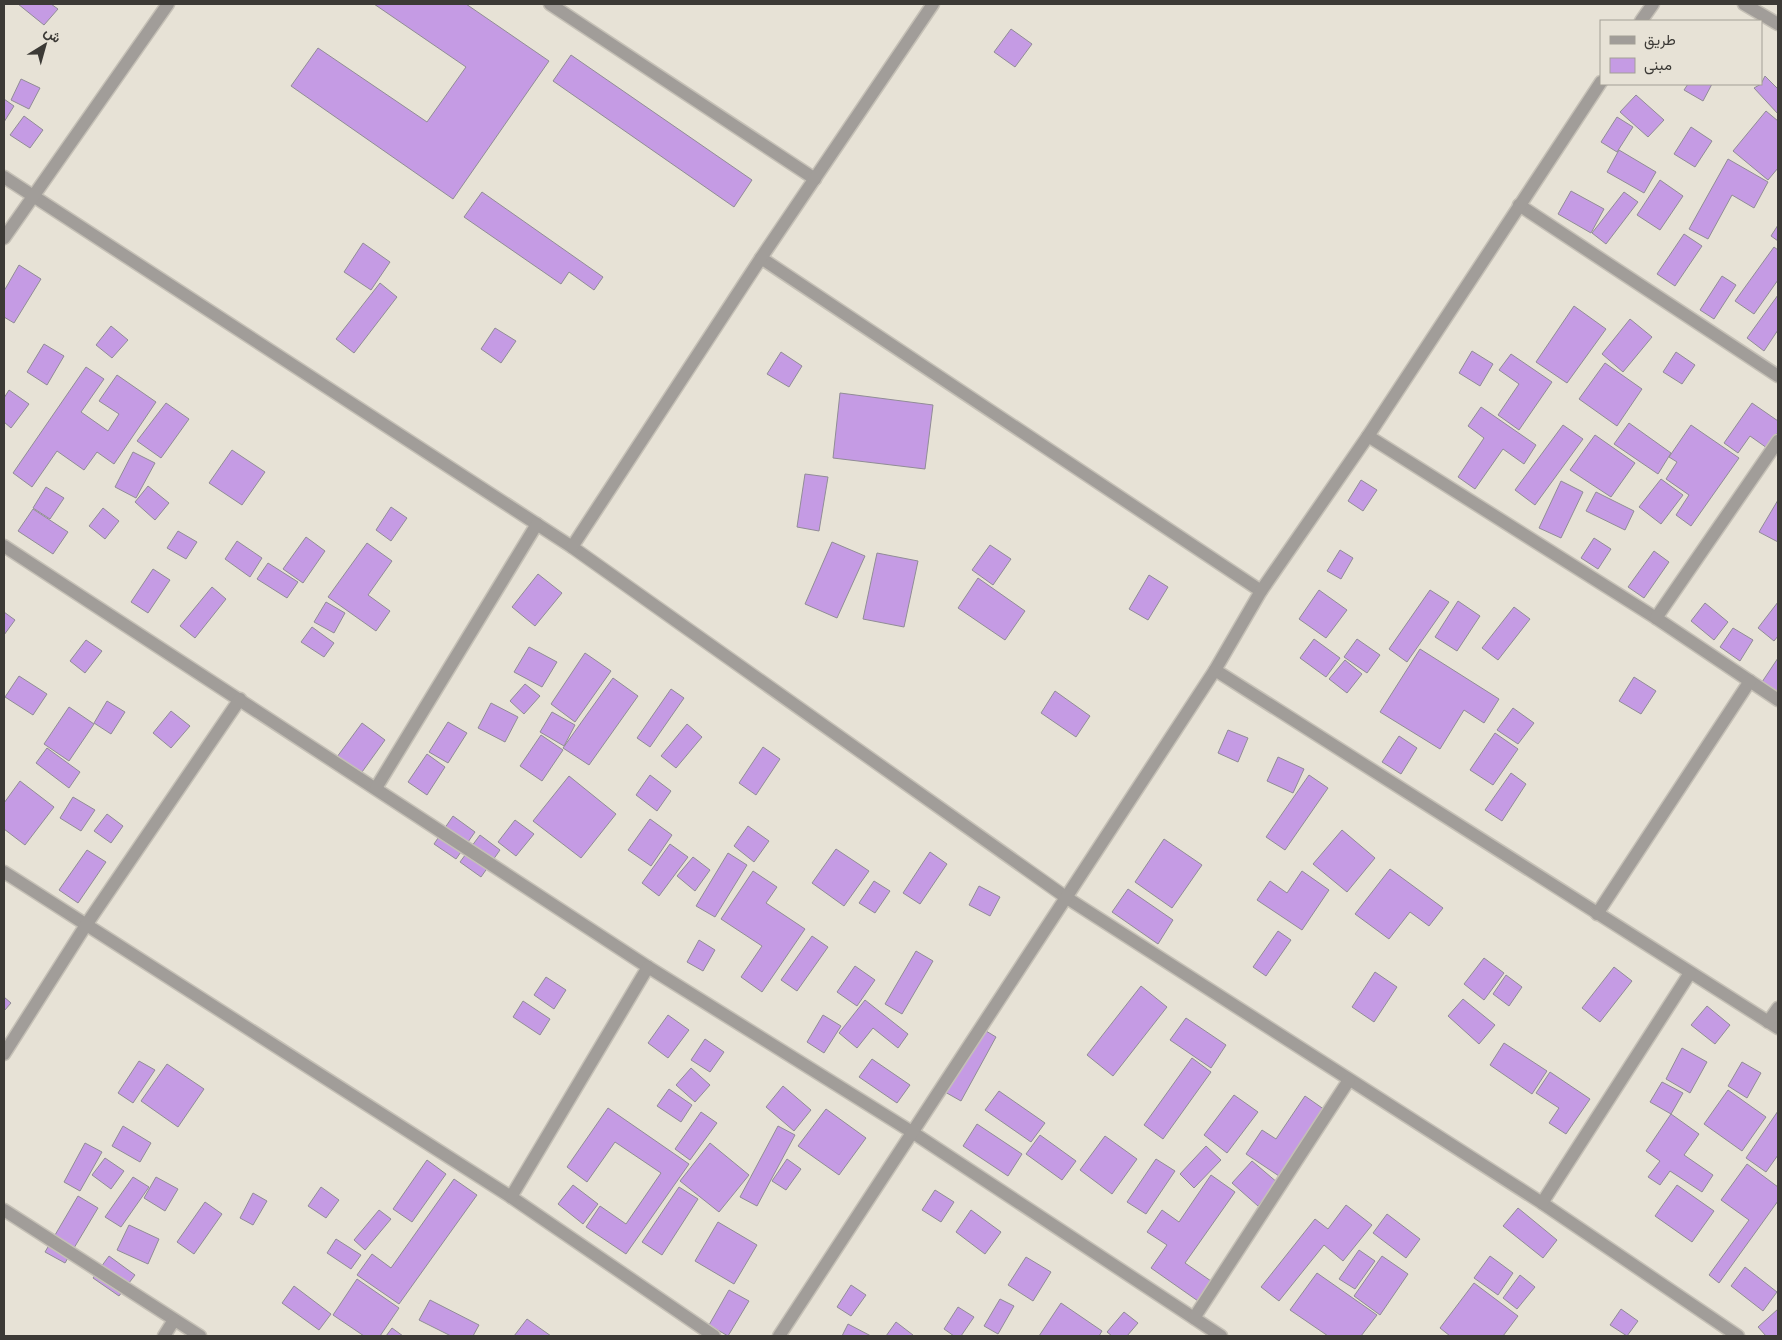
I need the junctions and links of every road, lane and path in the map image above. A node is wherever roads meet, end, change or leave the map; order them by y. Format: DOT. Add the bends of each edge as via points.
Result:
graph roads {
  1 [pos="168,4"];
  2 [pos="550,4"];
  3 [pos="933,4"];
  4 [pos="1653,4"];
  5 [pos="1744,4"];
  6 [pos="1643,20"];
  7 [pos="1778,24"];
  8 [pos="1600,83"];
  9 [pos="4,177"];
  10 [pos="815,179"];
  11 [pos="32,195"];
  12 [pos="1518,205"];
  13 [pos="4,238"];
  14 [pos="761,258"];
  15 [pos="1778,376"];
  16 [pos="1368,436"];
  17 [pos="1778,441"];
  18 [pos="537,524"];
  19 [pos="4,546"];
  20 [pos="572,546"];
  21 [pos="1261,591"];
  22 [pos="1656,618"];
  23 [pos="1215,670"];
  24 [pos="1750,681"];
  25 [pos="240,699"];
  26 [pos="1778,700"];
  27 [pos="376,788"];
  28 [pos="4,872"];
  29 [pos="1067,898"];
  30 [pos="1597,914"];
  31 [pos="86,926"];
  32 [pos="648,967"];
  33 [pos="1690,973"];
  34 [pos="1778,1008"];
  35 [pos="1773,1025"];
  36 [pos="4,1054"];
  37 [pos="1349,1080"];
  38 [pos="912,1132"];
  39 [pos="511,1198"];
  40 [pos="1542,1202"];
  41 [pos="4,1210"];
  42 [pos="1194,1318"];
  43 [pos="174,1320"];
  44 [pos="1730,1334"];
  45 [pos="164,1336"];
  46 [pos="200,1336"];
  47 [pos="714,1336"];
  48 [pos="779,1336"];
  49 [pos="1220,1336"];
  1 -- 11 [label="street"];
  2 -- 10 [label="street"];
  3 -- 10 [label="street"];
  4 -- 6 [label="street"];
  5 -- 7 [label="street"];
  8 -- 12 [label="street"];
  9 -- 11 [label="street"];
  10 -- 14 [label="street"];
  11 -- 13 [label="street"];
  11 -- 18 [label="street"];
  12 -- 15 [label="street"];
  12 -- 16 [label="street"];
  14 -- 20 [label="street"];
  14 -- 21 [label="street"];
  16 -- 21 [label="street"];
  16 -- 22 [label="street"];
  17 -- 22 [label="street"];
  18 -- 20 [label="street"];
  18 -- 27 [label="street"];
  19 -- 25 [label="street"];
  20 -- 29 [label="street"];
  21 -- 23 [label="street"];
  22 -- 24 [label="street"];
  23 -- 29 [label="street"];
  23 -- 30 [label="street"];
  24 -- 26 [label="street"];
  24 -- 30 [label="street"];
  25 -- 27 [label="street"];
  25 -- 31 [label="street"];
  27 -- 32 [label="street"];
  28 -- 31 [label="street"];
  29 -- 37 [label="street"];
  29 -- 38 [label="street"];
  30 -- 33 [label="street"];
  31 -- 36 [label="street"];
  31 -- 39 [label="street"];
  32 -- 38 [label="street"];
  32 -- 39 [label="street"];
  33 -- 35 [label="street"];
  33 -- 40 [label="street"];
  34 -- 35 [label="street"];
  37 -- 40 [label="street"];
  37 -- 42 [label="street"];
  38 -- 42 [label="street"];
  38 -- 48 [label="street"];
  39 -- 47 [label="street"];
  40 -- 44 [label="street"];
  41 -- 43 [label="street"];
  42 -- 49 [label="street"];
  43 -- 45 [label="street"];
  43 -- 46 [label="street"];
}
